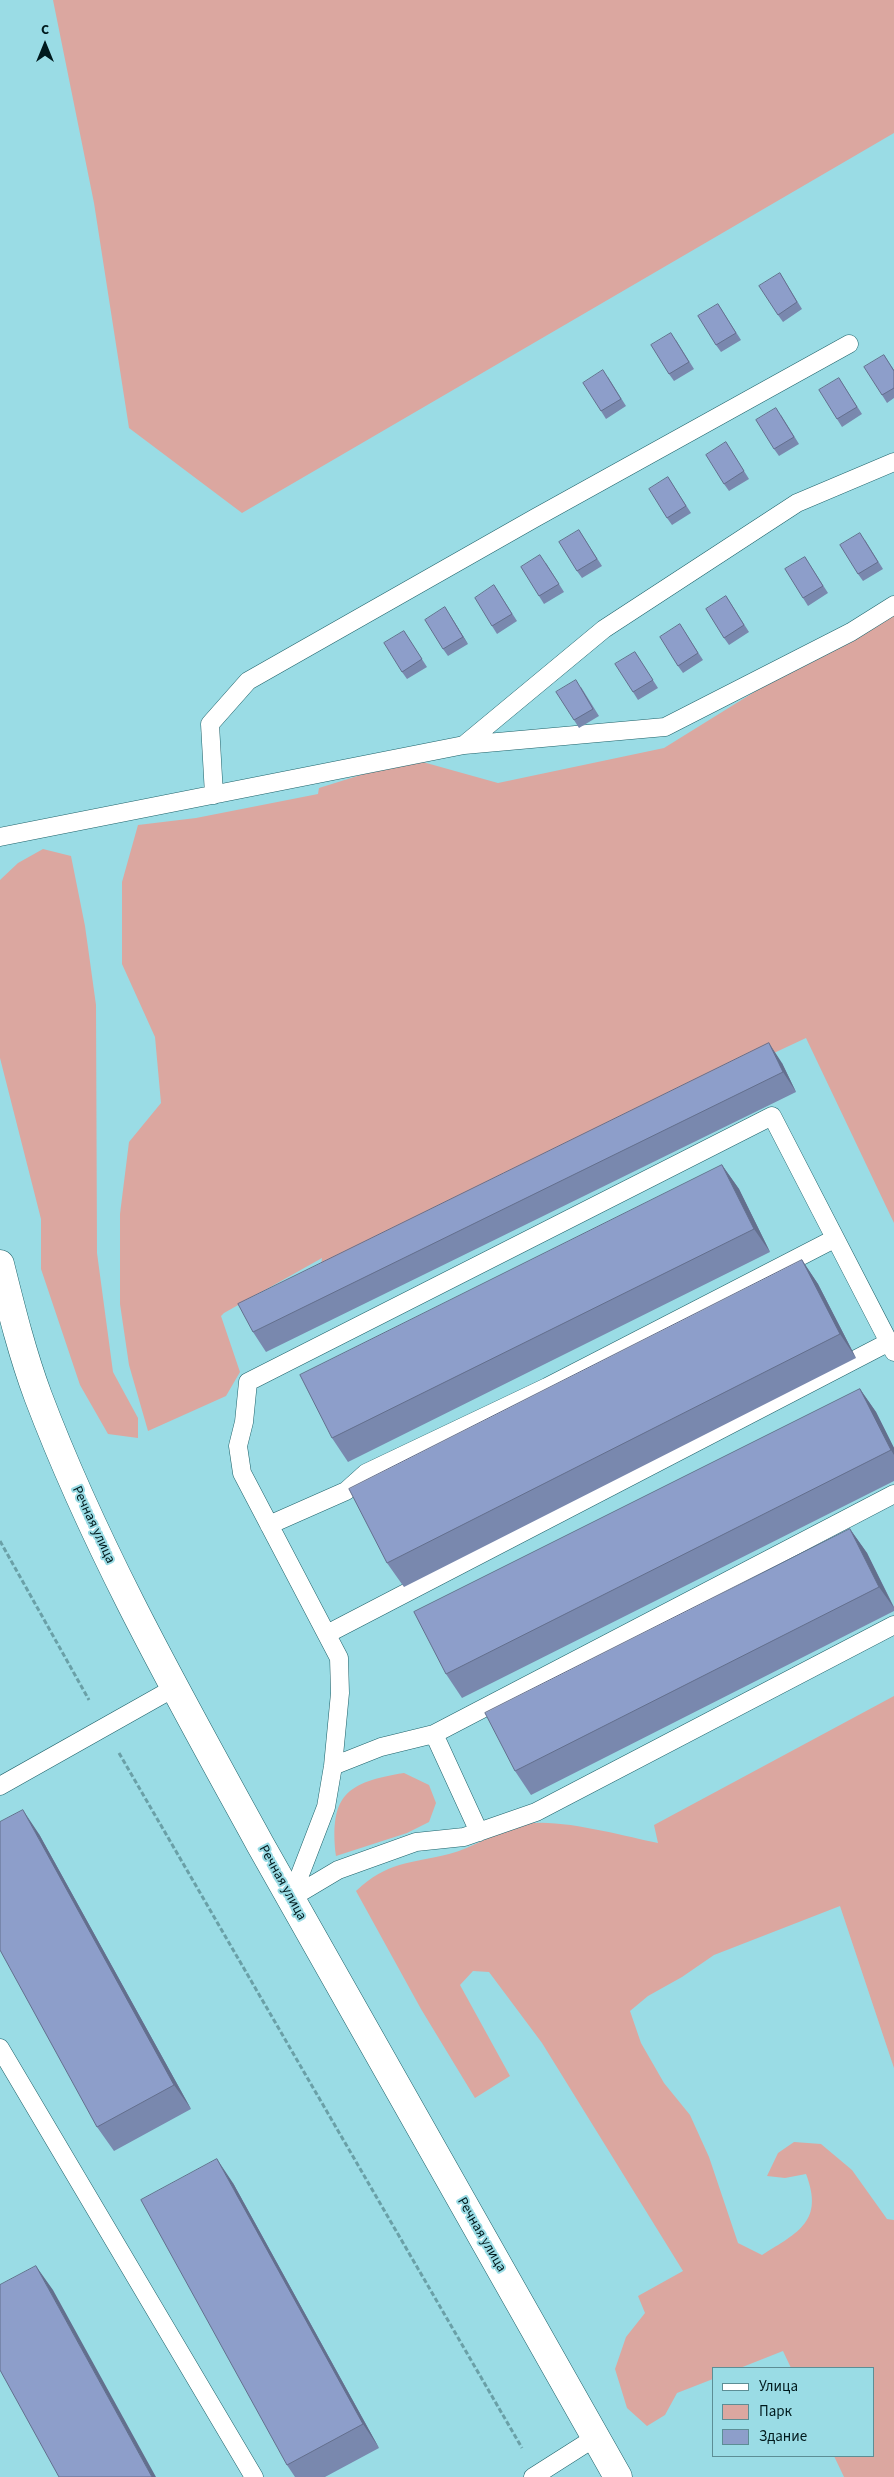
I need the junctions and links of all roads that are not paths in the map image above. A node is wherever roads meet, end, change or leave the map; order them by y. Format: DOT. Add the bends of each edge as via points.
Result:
graph roads {
  1 [pos="849,344"];
  2 [pos="894,462"];
  3 [pos="894,605"];
  4 [pos="464,745"];
  5 [pos="214,794"];
  6 [pos="0,836"];
  7 [pos="834,1239"];
  8 [pos="0,1264"];
  9 [pos="891,1347"];
  10 [pos="894,1494"];
  11 [pos="269,1525"];
  12 [pos="894,1626"];
  13 [pos="327,1634"];
  14 [pos="174,1688"];
  15 [pos="434,1734"];
  16 [pos="333,1766"];
  17 [pos="0,1786"];
  18 [pos="479,1832"];
  19 [pos="291,1898"];
  20 [pos="1,2052"];
  21 [pos="596,2437"];
  22 [pos="535,2476"];
  23 [pos="254,2477"];
  24 [pos="618,2477"];
  1 -- 5 [label="lane" via="248,682 210,724"];
  2 -- 4 [label="lane" via="797,503 604,629"];
  3 -- 4 [label="lane" via="851,632 664,727"];
  4 -- 5 [label="lane"];
  5 -- 6 [label="lane"];
  7 -- 9 [label="lane"];
  7 -- 11 [label="lane" via="547,1387 366,1473 346,1491"];
  7 -- 11 [label="lane" via="772,1116 248,1382 238,1446 242,1473"];
  8 -- 14 [label="street, Речная улица" via="12,1315 44,1412 107,1555"];
  9 -- 13 [label="lane"];
  10 -- 15 [label="lane"];
  11 -- 13 [label="lane"];
  12 -- 18 [label="lane" via="536,1812"];
  13 -- 16 [label="lane" via="338,1658 340,1693"];
  14 -- 17 [label="lane"];
  14 -- 19 [label="street, Речная улица"];
  15 -- 16 [label="lane" via="381,1747"];
  15 -- 18 [label="lane"];
  16 -- 19 [label="lane" via="326,1807"];
  18 -- 19 [label="lane" via="464,1837 416,1842 346,1866"];
  19 -- 21 [label="street, Речная улица"];
  20 -- 23 [label="lane"];
  21 -- 22 [label="lane"];
  21 -- 24 [label="street, Речная улица"];
}
